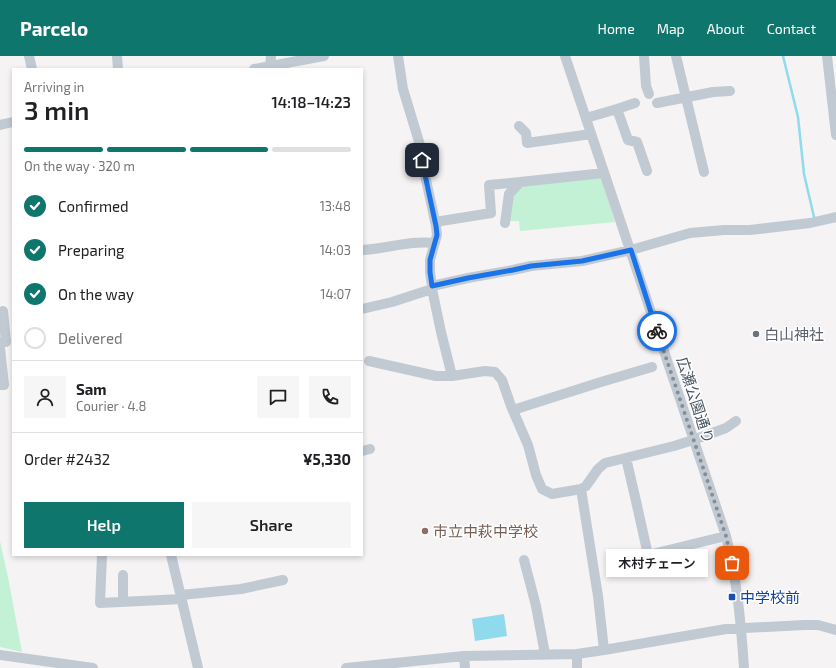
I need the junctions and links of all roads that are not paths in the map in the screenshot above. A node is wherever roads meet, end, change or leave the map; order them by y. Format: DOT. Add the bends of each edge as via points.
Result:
graph roads {
  1 [pos="30,56"];
  2 [pos="117,56"];
  3 [pos="324,56"];
  4 [pos="398,56"];
  5 [pos="565,56"];
  6 [pos="644,56"];
  7 [pos="676,56"];
  8 [pos="827,56"];
  9 [pos="264,66"];
  10 [pos="32,68"];
  11 [pos="118,68"];
  12 [pos="730,91"];
  13 [pos="649,94"];
  14 [pos="685,97"];
  15 [pos="635,103"];
  16 [pos="657,103"];
  17 [pos="617,109"];
  18 [pos="586,118"];
  19 [pos="12,122"];
  20 [pos="0,125"];
  21 [pos="519,126"];
  22 [pos="591,134"];
  23 [pos="836,136"];
  24 [pos="647,171"];
  25 [pos="704,172"];
  26 [pos="604,173"];
  27 [pos="520,182"];
  28 [pos="836,217"];
  29 [pos="436,222"];
  30 [pos="505,223"];
  31 [pos="434,243"];
  32 [pos="363,250"];
  33 [pos="631,250"];
  34 [pos="432,288"];
  35 [pos="363,309"];
  36 [pos="5,311"];
  37 [pos="0,342"];
  38 [pos="0,348"];
  39 [pos="369,362"];
  40 [pos="652,367"];
  41 [pos="452,376"];
  42 [pos="0,385"];
  43 [pos="513,410"];
  44 [pos="736,421"];
  45 [pos="693,440"];
  46 [pos="626,458"];
  47 [pos="581,489"];
  48 [pos="726,536"];
  49 [pos="102,556"];
  50 [pos="171,556"];
  51 [pos="524,560"];
  52 [pos="123,575"];
  53 [pos="284,580"];
  54 [pos="181,597"];
  55 [pos="123,602"];
  56 [pos="741,628"];
  57 [pos="836,630"];
  58 [pos="604,650"];
  59 [pos="545,654"];
  60 [pos="577,654"];
  61 [pos="0,655"];
  62 [pos="464,656"];
  63 [pos="23,663"];
  64 [pos="47,665"];
  65 [pos="94,668"];
  66 [pos="198,668"];
  67 [pos="346,668"];
  68 [pos="465,668"];
  69 [pos="577,668"];
  70 [pos="744,668"];
  1 -- 10 [label="street"];
  2 -- 11 [label="street"];
  3 -- 9 [label="street"];
  4 -- 29 [label="street" via="403,89 420,145"];
  5 -- 18 [label="street, 広瀬公園通り"];
  6 -- 13 [label="street"];
  7 -- 14 [label="street"];
  8 -- 23 [label="street"];
  12 -- 14 [label="street"];
  14 -- 16 [label="street"];
  14 -- 25 [label="street"];
  15 -- 17 [label="street"];
  17 -- 18 [label="street"];
  17 -- 24 [label="street" via="628,140 637,142"];
  18 -- 22 [label="street, 広瀬公園通り"];
  19 -- 20 [label="street"];
  21 -- 22 [label="street" via="526,133 527,143"];
  22 -- 26 [label="street, 広瀬公園通り"];
  26 -- 27 [label="street"];
  26 -- 33 [label="street, 広瀬公園通り"];
  27 -- 29 [label="street" via="489,185 491,213"];
  27 -- 30 [label="street" via="509,194"];
  28 -- 33 [label="street" via="810,223 750,230 690,234"];
  29 -- 31 [label="street" via="437,235"];
  31 -- 32 [label="street" via="402,244"];
  31 -- 34 [label="street" via="430,260"];
  33 -- 34 [label="street" via="582,261 531,266 468,278"];
  33 -- 45 [label="street, 広瀬公園通り"];
  34 -- 35 [label="street"];
  34 -- 41 [label="street"];
  36 -- 37 [label="street" via="6,342"];
  38 -- 42 [label="street" via="4,385"];
  39 -- 41 [label="street" via="436,376"];
  40 -- 43 [label="street"];
  41 -- 43 [label="street" via="495,372 502,380"];
  43 -- 47 [label="street" via="528,445 542,489 552,494"];
  44 -- 45 [label="street" via="726,428"];
  45 -- 46 [label="street"];
  45 -- 48 [label="street, 広瀬公園通り"];
  46 -- 47 [label="street" via="605,463"];
  46 -- 48 [label="street" via="648,555"];
  47 -- 58 [label="street"];
  48 -- 56 [label="street, 広瀬公園通り" via="737,588"];
  49 -- 55 [label="street" via="100,603"];
  50 -- 54 [label="street"];
  51 -- 59 [label="street"];
  52 -- 55 [label="street"];
  53 -- 54 [label="street"];
  54 -- 55 [label="street"];
  54 -- 66 [label="street"];
  56 -- 57 [label="street" via="818,625"];
  56 -- 58 [label="street"];
  56 -- 70 [label="street, 広瀬公園通り"];
  58 -- 60 [label="street"];
  59 -- 60 [label="street"];
  59 -- 62 [label="street"];
  60 -- 69 [label="street"];
  61 -- 63 [label="street"];
  62 -- 67 [label="street"];
  62 -- 68 [label="street"];
  63 -- 64 [label="street"];
  64 -- 65 [label="street"];
}
